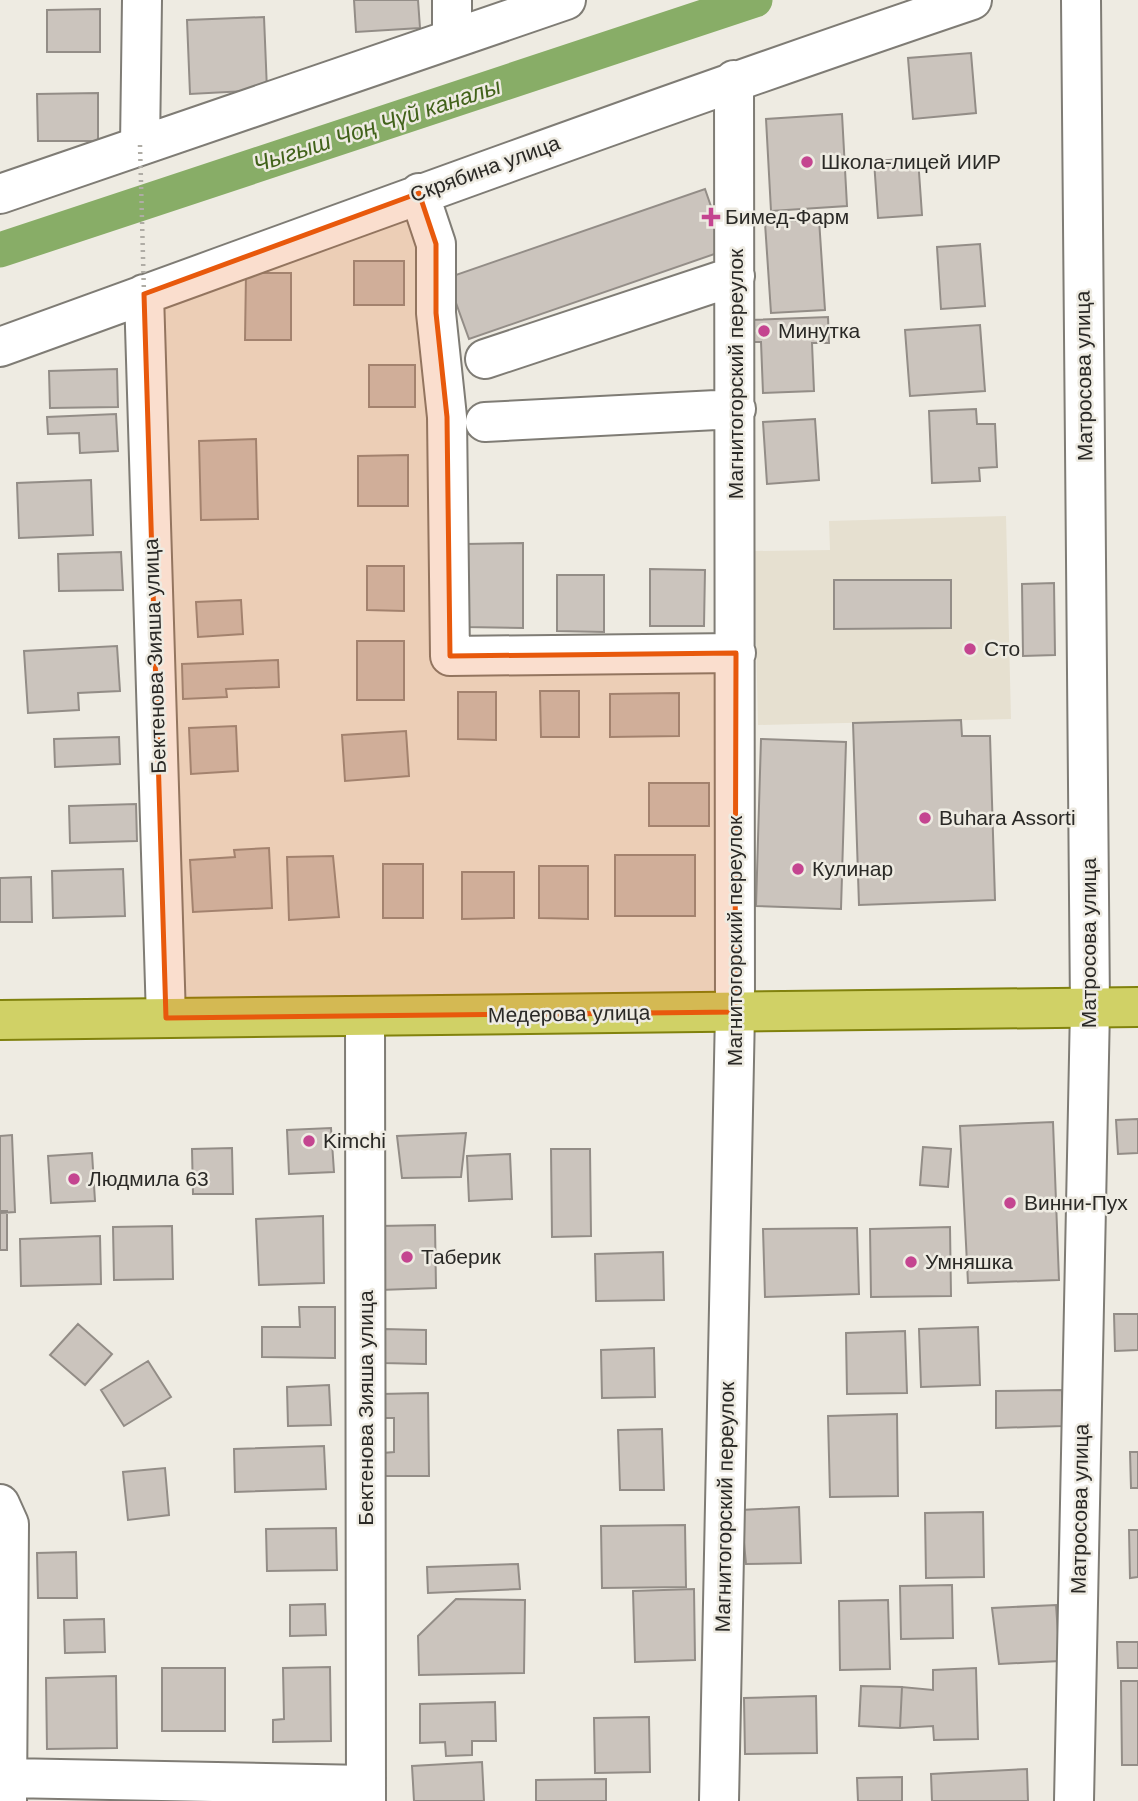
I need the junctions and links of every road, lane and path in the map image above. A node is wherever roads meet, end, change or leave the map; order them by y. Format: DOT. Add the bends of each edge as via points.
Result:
graph roads {
  1 [pos="142,0"];
  2 [pos="452,0"];
  3 [pos="566,0"];
  4 [pos="972,0"];
  5 [pos="1080,0"];
  6 [pos="452,39"];
  7 [pos="734,80"];
  8 [pos="140,145"];
  9 [pos="419,192"];
  10 [pos="0,194"];
  11 [pos="735,276"];
  12 [pos="144,295"];
  13 [pos="0,346"];
  14 [pos="485,359"];
  15 [pos="736,409"];
  16 [pos="485,422"];
  17 [pos="736,653"];
  18 [pos="1138,1007"];
  19 [pos="1090,1008"];
  20 [pos="735,1012"];
  21 [pos="365,1016"];
  22 [pos="166,1018"];
  23 [pos="0,1020"];
  24 [pos="0,1504"];
  25 [pos="7,1789"];
  26 [pos="366,1793"];
  27 [pos="719,1801"];
  28 [pos="1074,1801"];
  1 -- 8 [label="street"];
  2 -- 6 [label="street"];
  3 -- 6 [label="street"];
  4 -- 7 [label="street, Скрябина улица"];
  5 -- 19 [label="street, Матросова улица"];
  6 -- 8 [label="street"];
  7 -- 9 [label="street, Скрябина улица"];
  7 -- 11 [label="street, Магнитогорский переулок"];
  8 -- 10 [label="street"];
  8 -- 12 [label="path, bridge"];
  9 -- 12 [label="street, Скрябина улица"];
  9 -- 17 [label="street" via="436,244 436,313 447,416 450,656"];
  11 -- 14 [label="street"];
  11 -- 15 [label="street, Магнитогорский переулок"];
  12 -- 13 [label="street, Скрябина улица"];
  12 -- 22 [label="street, Бектенова Зияша улица"];
  15 -- 16 [label="street"];
  15 -- 17 [label="street, Магнитогорский переулок"];
  17 -- 20 [label="street, Магнитогорский переулок"];
  18 -- 19 [label="main road, Медерова улица"];
  19 -- 20 [label="main road, Медерова улица"];
  19 -- 28 [label="street, Матросова улица"];
  20 -- 21 [label="main road, Медерова улица"];
  20 -- 27 [label="street, Магнитогорский переулок"];
  21 -- 22 [label="main road, Медерова улица"];
  21 -- 26 [label="street, Бектенова Зияша улица"];
  22 -- 23 [label="main road, Медерова улица"];
  24 -- 25 [label="street" via="9,1524"];
  25 -- 26 [label="street"];
}
